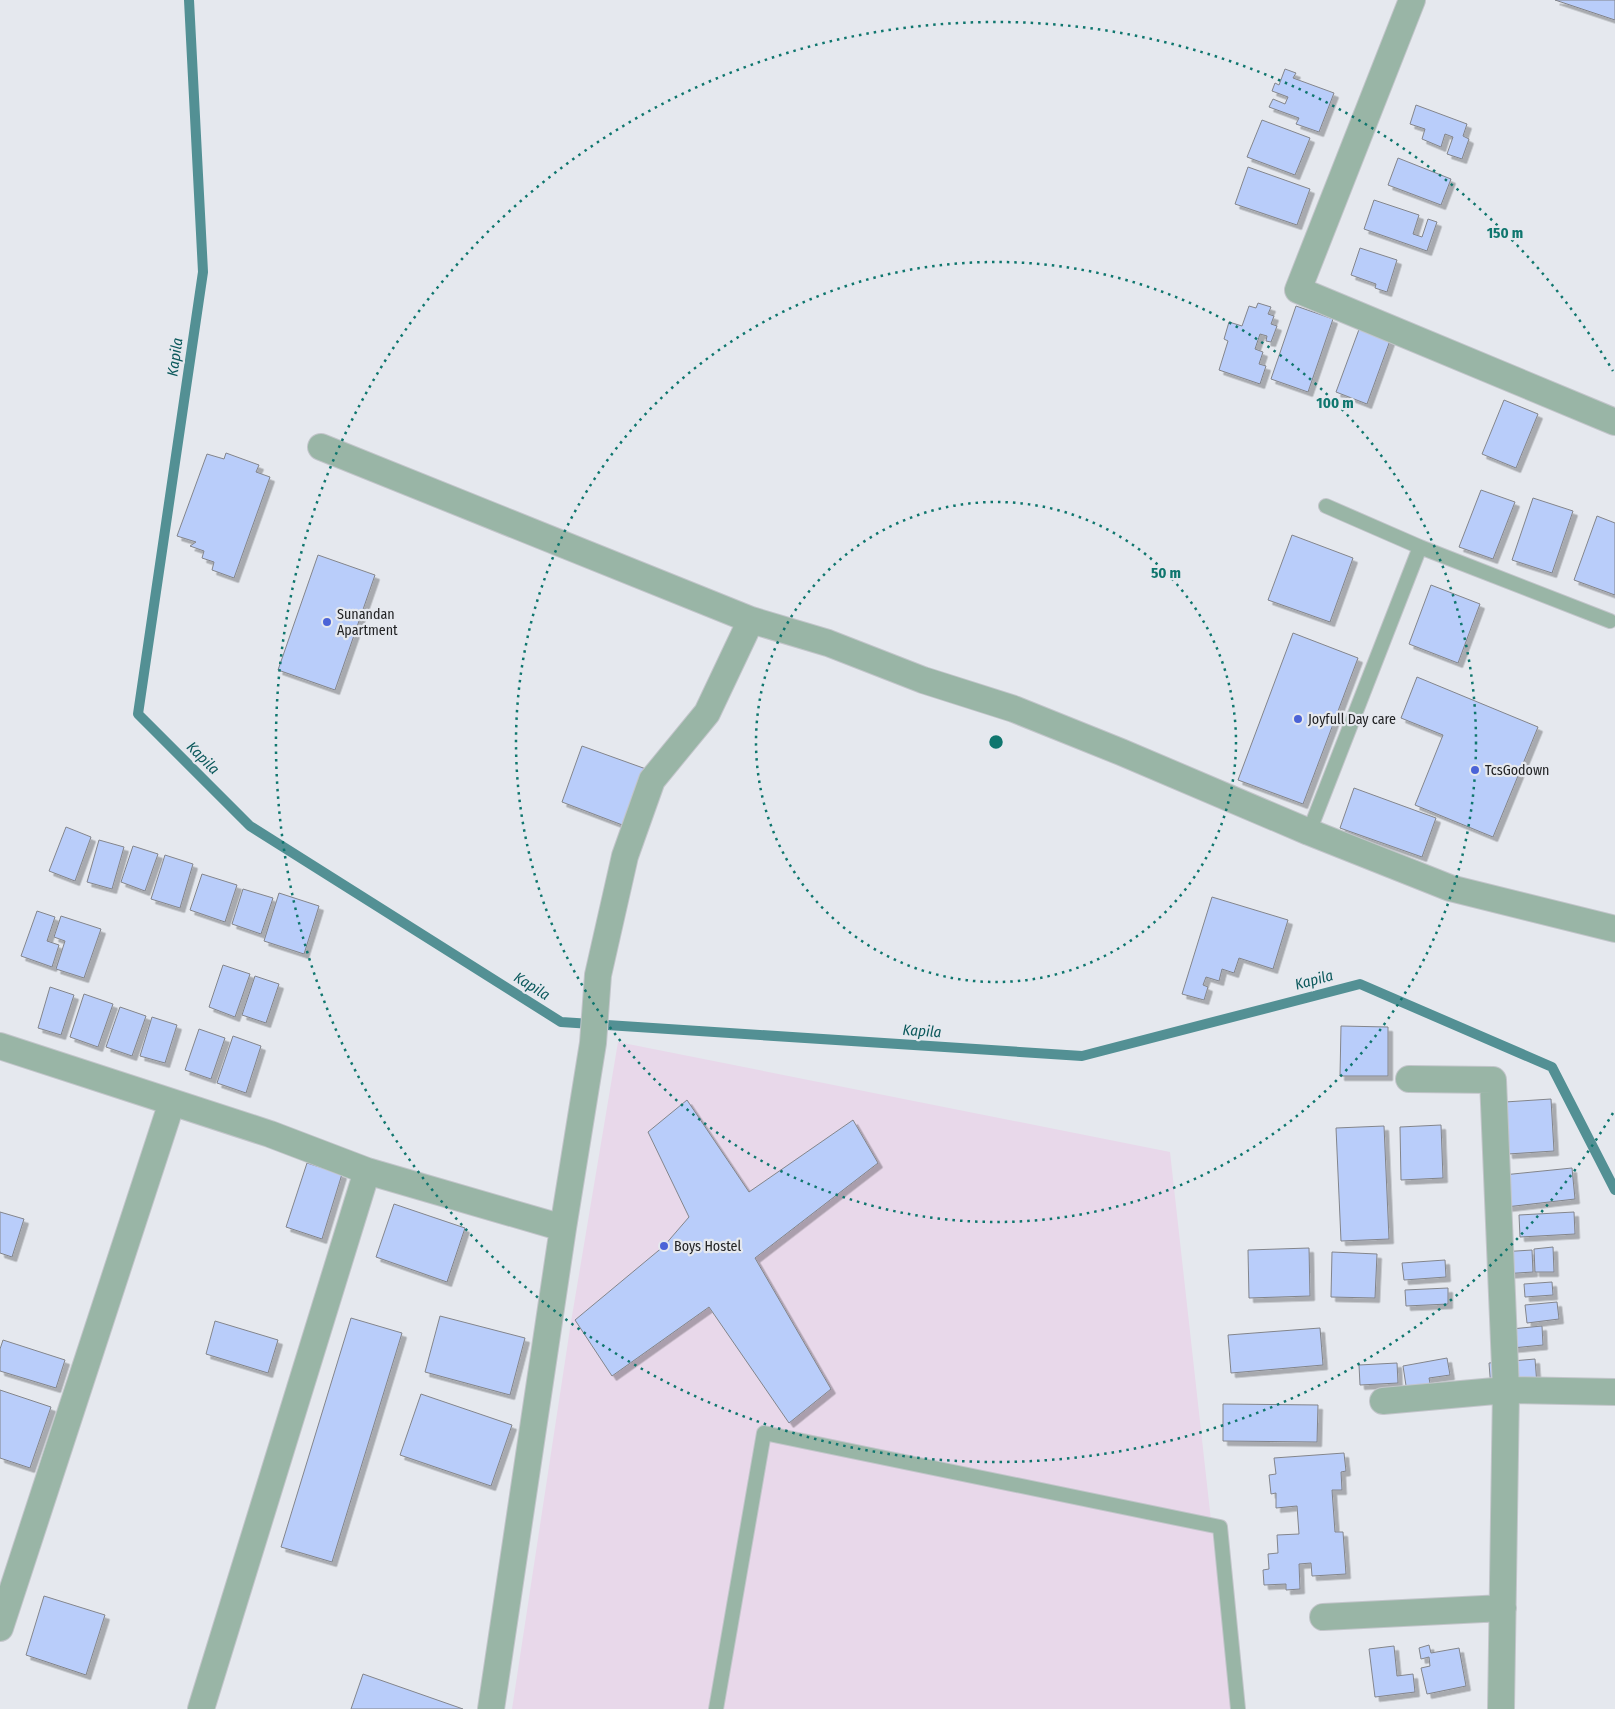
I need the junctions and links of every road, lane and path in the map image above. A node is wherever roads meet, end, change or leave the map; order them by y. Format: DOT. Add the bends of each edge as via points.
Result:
graph roads {
  1 [pos="1412,0"];
  2 [pos="1615,422"];
  3 [pos="320,447"];
  4 [pos="1326,506"];
  5 [pos="1420,546"];
  6 [pos="750,620"];
  7 [pos="1610,622"];
  8 [pos="1309,832"];
  9 [pos="1615,929"];
  10 [pos="0,1046"];
  11 [pos="1409,1079"];
  12 [pos="172,1102"];
  13 [pos="367,1171"];
  14 [pos="563,1228"];
  15 [pos="1506,1390"];
  16 [pos="1615,1392"];
  17 [pos="1383,1401"];
  18 [pos="1502,1608"];
  19 [pos="1323,1618"];
  20 [pos="0,1628"];
  21 [pos="201,1709"];
  22 [pos="491,1709"];
  23 [pos="716,1709"];
  24 [pos="1238,1709"];
  25 [pos="1501,1709"];
  1 -- 2 [label="street" via="1298,290"];
  3 -- 6 [label="street"];
  4 -- 5 [label="lane"];
  5 -- 7 [label="lane"];
  5 -- 8 [label="lane"];
  6 -- 8 [label="street" via="828,643 923,680 1014,709"];
  6 -- 14 [label="street" via="707,713 652,780 625,856 598,975 593,1043"];
  8 -- 9 [label="street" via="1450,888"];
  10 -- 12 [label="street"];
  11 -- 15 [label="street" via="1493,1080"];
  12 -- 13 [label="street" via="270,1134"];
  12 -- 20 [label="street"];
  13 -- 14 [label="street"];
  13 -- 21 [label="street"];
  14 -- 22 [label="street"];
  15 -- 16 [label="street"];
  15 -- 17 [label="street"];
  15 -- 18 [label="street"];
  18 -- 19 [label="street"];
  18 -- 25 [label="street"];
  23 -- 24 [label="lane" via="764,1433 1220,1527"];
}
